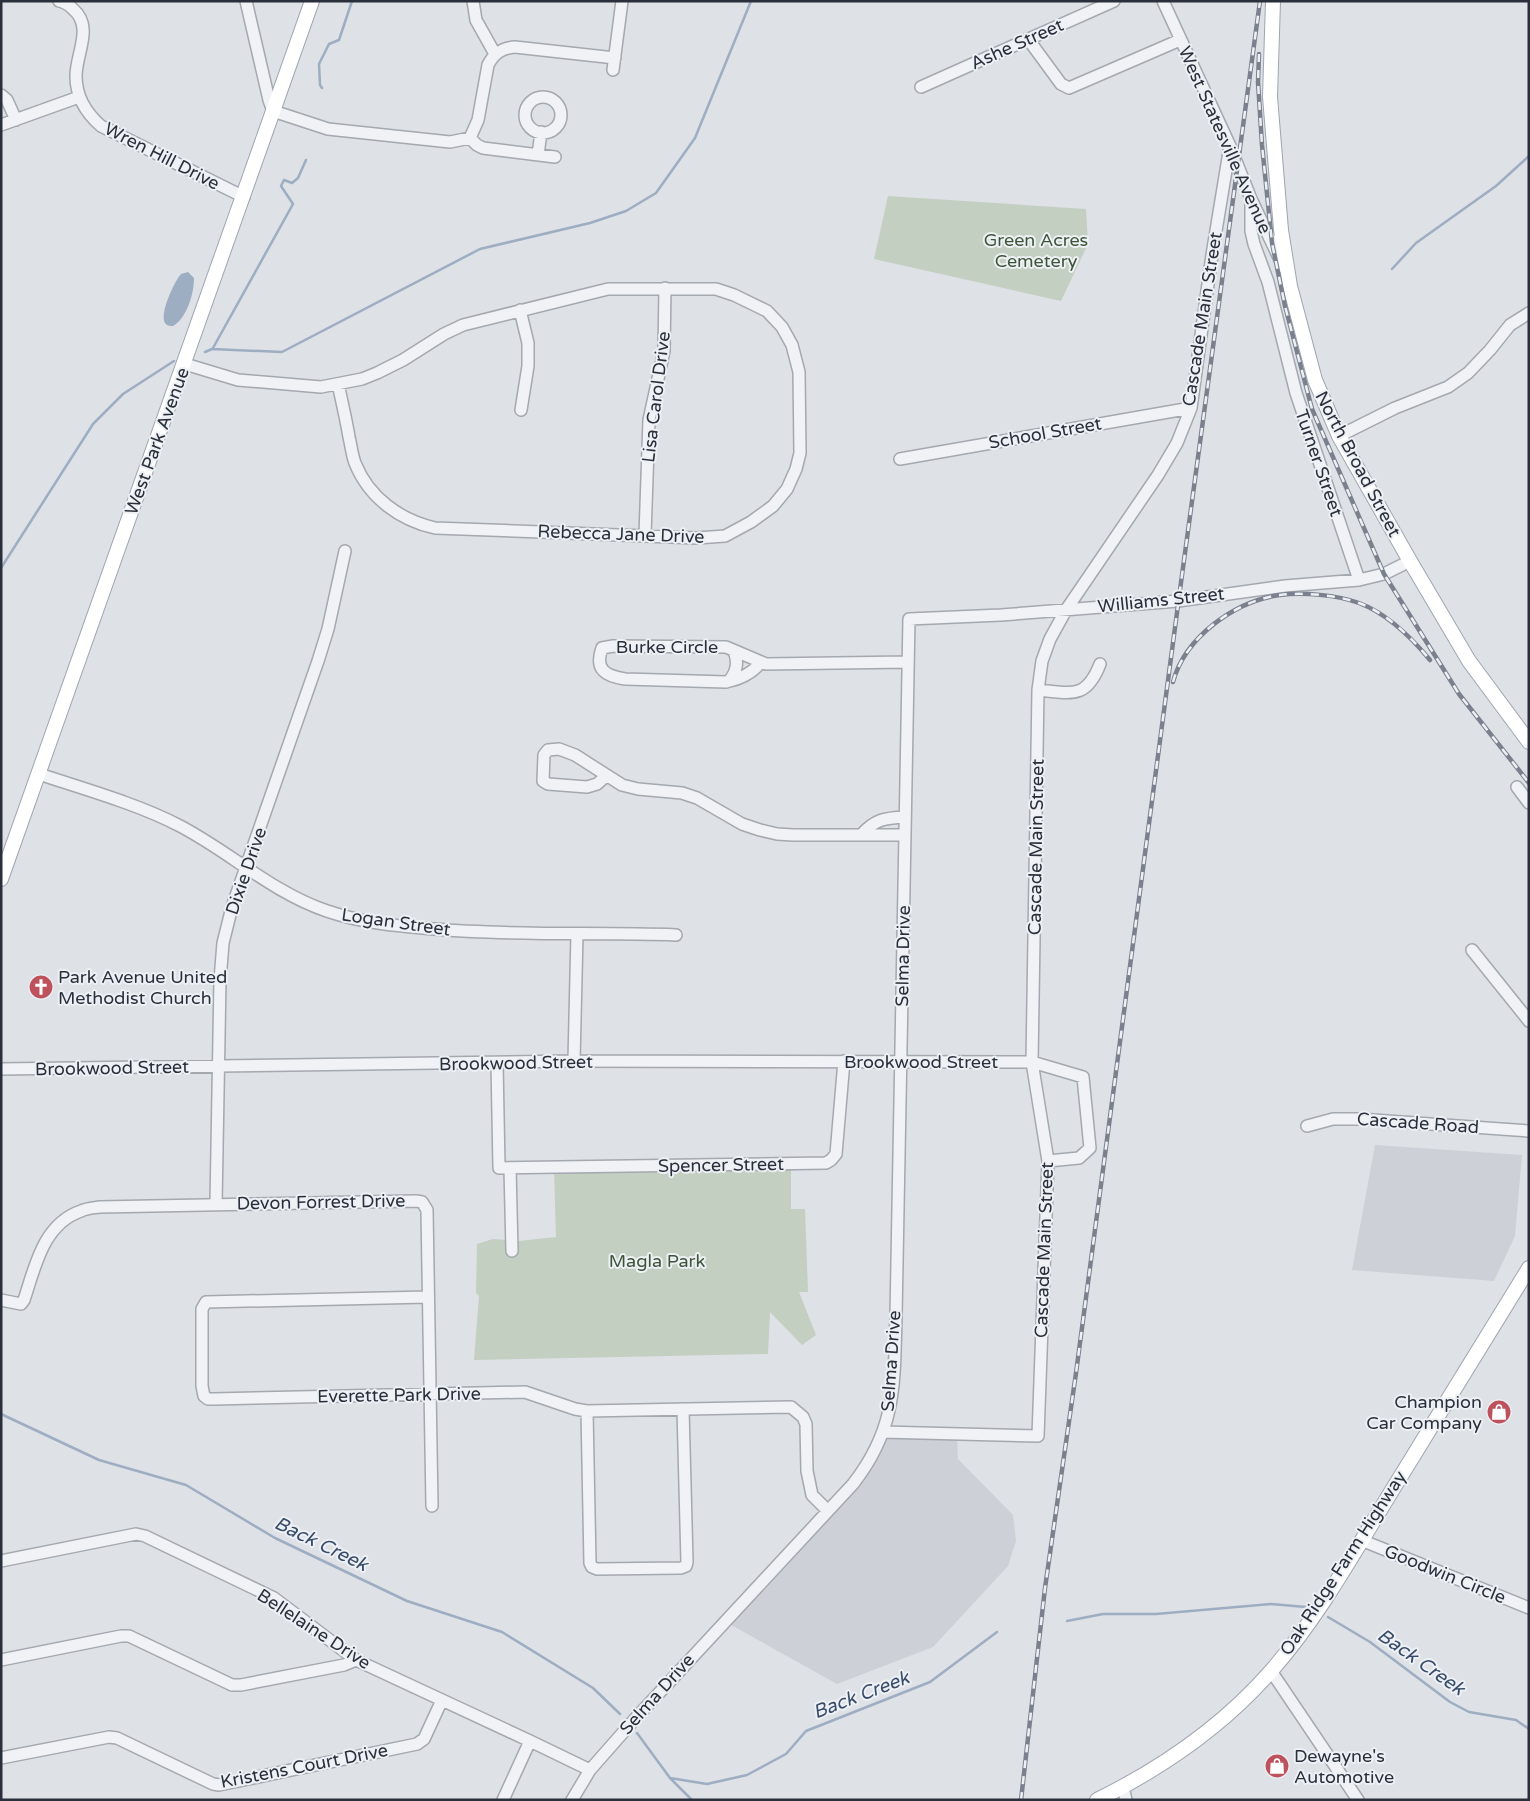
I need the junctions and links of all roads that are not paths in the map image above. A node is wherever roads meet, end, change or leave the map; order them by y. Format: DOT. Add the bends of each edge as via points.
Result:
graph roads {
  1 [pos="59,1"];
  2 [pos="246,1"];
  3 [pos="312,1"];
  4 [pos="473,1"];
  5 [pos="622,1"];
  6 [pos="1114,1"];
  7 [pos="1164,1"];
  8 [pos="1273,1"];
  9 [pos="1028,39"];
  10 [pos="1180,40"];
  11 [pos="495,54"];
  12 [pos="920,87"];
  13 [pos="1,95"];
  14 [pos="79,97"];
  15 [pos="273,112"];
  16 [pos="16,120"];
  17 [pos="1,125"];
  18 [pos="541,132"];
  19 [pos="470,138"];
  20 [pos="1230,146"];
  21 [pos="538,155"];
  22 [pos="555,157"];
  23 [pos="244,197"];
  24 [pos="1251,199"];
  25 [pos="1288,278"];
  26 [pos="665,288"];
  27 [pos="520,310"];
  28 [pos="1529,313"];
  29 [pos="184,364"];
  30 [pos="338,384"];
  31 [pos="1191,408"];
  32 [pos="521,410"];
  33 [pos="1339,436"];
  34 [pos="900,459"];
  35 [pos="645,535"];
  36 [pos="345,551"];
  37 [pos="1410,561"];
  38 [pos="1359,580"];
  39 [pos="1066,610"];
  40 [pos="908,620"];
  41 [pos="733,650"];
  42 [pos="761,662"];
  43 [pos="908,662"];
  44 [pos="1100,664"];
  45 [pos="729,681"];
  46 [pos="1038,690"];
  47 [pos="1529,742"];
  48 [pos="39,774"];
  49 [pos="606,776"];
  50 [pos="1517,788"];
  51 [pos="1529,802"];
  52 [pos="905,817"];
  53 [pos="861,834"];
  54 [pos="905,835"];
  55 [pos="246,867"];
  56 [pos="1,879"];
  57 [pos="577,934"];
  58 [pos="676,935"];
  59 [pos="1472,950"];
  60 [pos="1529,1021"];
  61 [pos="574,1061"];
  62 [pos="844,1061"];
  63 [pos="900,1062"];
  64 [pos="1032,1062"];
  65 [pos="497,1063"];
  66 [pos="218,1067"];
  67 [pos="1,1070"];
  68 [pos="1307,1126"];
  69 [pos="1529,1131"];
  70 [pos="1048,1161"];
  71 [pos="510,1168"];
  72 [pos="216,1204"];
  73 [pos="512,1251"];
  74 [pos="1529,1268"];
  75 [pos="427,1297"];
  76 [pos="1,1300"];
  77 [pos="429,1395"];
  78 [pos="683,1409"];
  79 [pos="587,1411"];
  80 [pos="883,1432"];
  81 [pos="432,1506"];
  82 [pos="828,1511"];
  83 [pos="1361,1540"];
  84 [pos="1,1561"];
  85 [pos="1529,1608"];
  86 [pos="1,1660"];
  87 [pos="356,1660"];
  88 [pos="1271,1671"];
  89 [pos="442,1700"];
  90 [pos="530,1741"];
  91 [pos="1,1758"];
  92 [pos="590,1770"];
  93 [pos="1125,1793"];
  94 [pos="503,1800"];
  95 [pos="572,1800"];
  96 [pos="1097,1800"];
  97 [pos="1358,1800"];
  1 -- 14 [label="street, Wren Hill Drive" via="74,9 82,24 84,35 76,76"];
  2 -- 15 [label="street"];
  3 -- 15 [label="main road, West Park Avenue"];
  4 -- 11 [label="street" via="476,20"];
  5 -- 11 [label="street" via="614,64 516,47"];
  6 -- 9 [label="street, Ashe Street"];
  7 -- 10 [label="street, West Statesville Avenue"];
  8 -- 25 [label="main road, North Broad Street" via="1270,97"];
  9 -- 10 [label="street" via="1061,84 1069,88"];
  9 -- 12 [label="street, Ashe Street"];
  10 -- 20 [label="street, West Statesville Avenue"];
  11 -- 19 [label="street" via="488,65 478,120"];
  13 -- 16 [label="street" via="7,100"];
  14 -- 16 [label="street"];
  14 -- 23 [label="street, Wren Hill Drive" via="91,118 101,126"];
  15 -- 19 [label="street" via="305,123 354,133 450,142"];
  15 -- 23 [label="main road, West Park Avenue"];
  16 -- 17 [label="street"];
  18 -- 21 [label="street"];
  19 -- 21 [label="street" via="483,148"];
  20 -- 24 [label="street, West Statesville Avenue"];
  20 -- 31 [label="street, Cascade Main Street"];
  21 -- 22 [label="street"];
  23 -- 29 [label="main road, West Park Avenue"];
  24 -- 25 [label="street, West Statesville Avenue"];
  24 -- 38 [label="street, Turner Street" via="1254,244 1268,282 1296,393"];
  25 -- 33 [label="main road, North Broad Street" via="1314,380"];
  26 -- 27 [label="street, Rebecca Jane Drive" via="608,289"];
  26 -- 35 [label="street, Lisa Carol Drive" via="664,351 649,420"];
  26 -- 35 [label="street, Rebecca Jane Drive" via="716,289 767,311 782,327 792,344 799,372 800,453 787,489 773,506 725,536"];
  27 -- 30 [label="street, Rebecca Jane Drive" via="463,325 390,367 362,379"];
  27 -- 32 [label="street" via="528,343"];
  28 -- 33 [label="street" via="1510,325 1468,373 1448,387 1395,408"];
  29 -- 30 [label="street, Rebecca Jane Drive" via="238,380 321,387"];
  29 -- 48 [label="main road, West Park Avenue"];
  30 -- 35 [label="street, Rebecca Jane Drive" via="354,462 381,502 401,516 435,528"];
  31 -- 34 [label="street, School Street"];
  31 -- 39 [label="street, Cascade Main Street" via="1177,443 1158,475"];
  33 -- 37 [label="main road, North Broad Street"];
  36 -- 55 [label="street, Dixie Drive" via="328,629"];
  37 -- 38 [label="street, Williams Street" via="1384,574"];
  37 -- 47 [label="main road, North Broad Street" via="1469,661"];
  38 -- 39 [label="street, Williams Street"];
  39 -- 40 [label="street, Williams Street"];
  39 -- 46 [label="street, Cascade Main Street" via="1042,660"];
  40 -- 43 [label="street, Selma Drive"];
  41 -- 42 [label="street, Burke Circle"];
  41 -- 45 [label="street, Burke Circle" via="736,666"];
  41 -- 45 [label="street, Burke Circle" via="726,646 613,646 602,648 600,654 601,669 612,678"];
  42 -- 43 [label="street, Burke Circle"];
  42 -- 45 [label="street, Burke Circle" via="747,674"];
  43 -- 52 [label="street, Selma Drive"];
  44 -- 46 [label="street" via="1088,686 1079,691"];
  46 -- 64 [label="street, Cascade Main Street"];
  48 -- 55 [label="street, Logan Street" via="155,814"];
  48 -- 56 [label="main road, West Park Avenue"];
  49 -- 49 [label="street" via="560,749 548,750 544,755 543,781 548,784 587,787"];
  49 -- 53 [label="street" via="638,789 682,793 697,798 742,824 768,832"];
  50 -- 51 [label="street"];
  52 -- 53 [label="street" via="878,820"];
  52 -- 54 [label="street, Selma Drive"];
  53 -- 54 [label="street"];
  54 -- 63 [label="street, Selma Drive"];
  55 -- 57 [label="street, Logan Street" via="293,897 359,921 477,933"];
  55 -- 66 [label="street, Dixie Drive" via="223,943"];
  57 -- 58 [label="street, Logan Street"];
  57 -- 61 [label="street"];
  59 -- 60 [label="street"];
  61 -- 62 [label="street, Brookwood Street"];
  61 -- 65 [label="street, Brookwood Street"];
  62 -- 63 [label="street, Brookwood Street"];
  62 -- 71 [label="street, Spencer Street" via="836,1154 826,1164"];
  63 -- 64 [label="street, Brookwood Street"];
  63 -- 80 [label="street, Selma Drive" via="894,1376"];
  64 -- 70 [label="street, Cascade Main Street"];
  64 -- 70 [label="street, Brookwood Street" via="1083,1077 1090,1148 1079,1158"];
  65 -- 66 [label="street, Brookwood Street"];
  65 -- 71 [label="street" via="499,1168"];
  66 -- 67 [label="street, Brookwood Street"];
  66 -- 72 [label="street, Dixie Drive"];
  68 -- 69 [label="street, Cascade Road" via="1333,1119 1359,1119"];
  70 -- 80 [label="street, Cascade Main Street" via="1038,1436"];
  71 -- 73 [label="street"];
  72 -- 75 [label="street, Devon Forrest Drive" via="422,1202 427,1210"];
  72 -- 76 [label="street, Devon Forrest Drive" via="81,1210 67,1217 48,1235 24,1300 16,1304"];
  74 -- 83 [label="main road, Oak Ridge Farm Highway"];
  75 -- 77 [label="street, Devon Forrest Drive"];
  75 -- 77 [label="street, Everette Park Drive" via="206,1302 202,1309 202,1386 208,1399"];
  77 -- 79 [label="street, Everette Park Drive" via="525,1392"];
  77 -- 81 [label="street, Devon Forrest Drive"];
  78 -- 79 [label="street, Everette Park Drive"];
  78 -- 79 [label="street" via="686,1566 597,1570 590,1563"];
  78 -- 82 [label="street, Everette Park Drive" via="791,1407 806,1424 811,1490"];
  80 -- 82 [label="street, Selma Drive" via="867,1466"];
  82 -- 92 [label="street, Selma Drive"];
  83 -- 85 [label="street, Goodwin Circle"];
  83 -- 88 [label="main road, Oak Ridge Farm Highway" via="1307,1625"];
  84 -- 87 [label="street, Bellelaine Drive" via="136,1534 145,1536 274,1598"];
  86 -- 87 [label="street" via="129,1636 232,1685 344,1665"];
  87 -- 89 [label="street, Bellelaine Drive"];
  88 -- 93 [label="main road, Oak Ridge Farm Highway" via="1180,1752"];
  88 -- 97 [label="street"];
  89 -- 90 [label="street, Bellelaine Drive"];
  89 -- 91 [label="street, Kristens Court Drive" via="424,1739 417,1744 219,1785 109,1737"];
  90 -- 92 [label="street, Bellelaine Drive"];
  90 -- 94 [label="street"];
  92 -- 95 [label="street, Selma Drive"];
  93 -- 96 [label="main road, Oak Ridge Farm Highway"];
}
